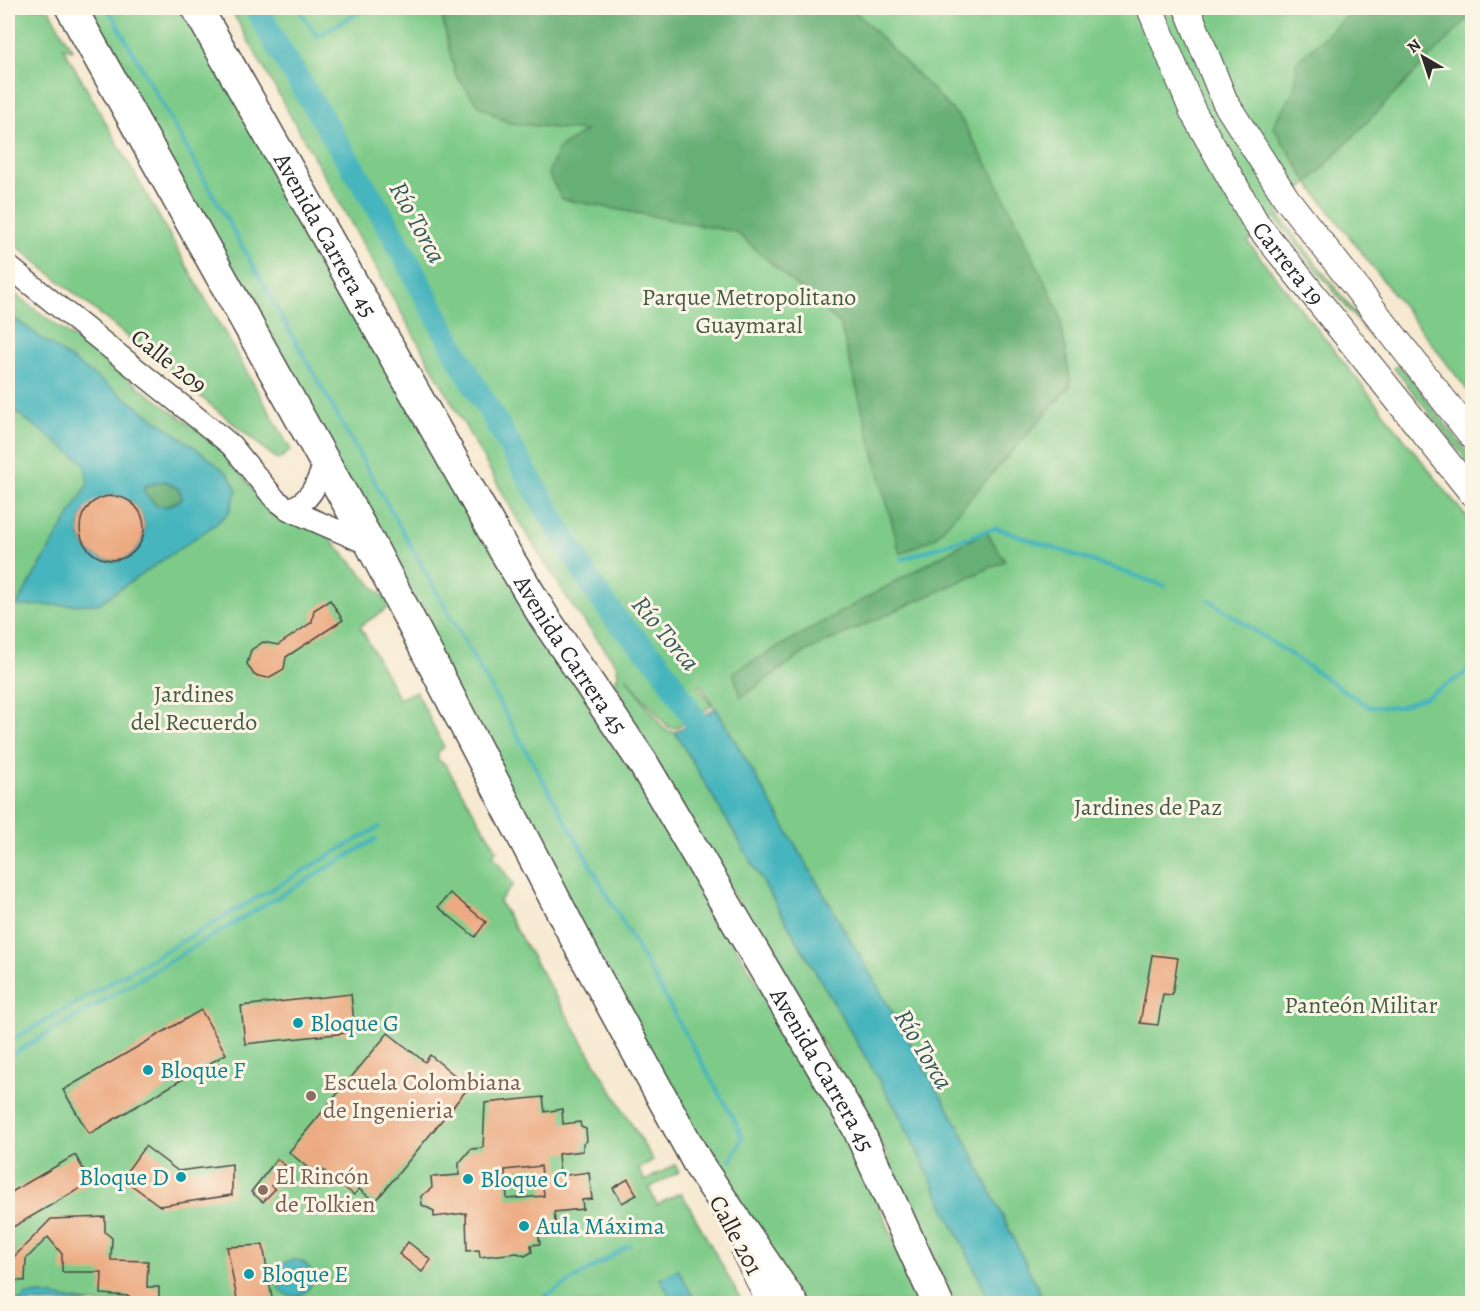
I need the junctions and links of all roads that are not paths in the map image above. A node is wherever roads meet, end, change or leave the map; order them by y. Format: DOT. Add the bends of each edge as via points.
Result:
graph roads {
  1 [pos="71,8"];
  2 [pos="197,8"];
  3 [pos="1150,8"];
  4 [pos="1187,8"];
  5 [pos="8,266"];
  6 [pos="1473,436"];
  7 [pos="325,462"];
  8 [pos="1473,494"];
  9 [pos="288,508"];
  10 [pos="371,545"];
  11 [pos="700,1167"];
  12 [pos="771,1304"];
  13 [pos="793,1304"];
  14 [pos="938,1304"];
  1 -- 7 [label="highway"];
  2 -- 14 [label="highway, Avenida Carrera 45" via="505,552 648,773 857,1127"];
  3 -- 8 [label="main road, Carrera 19" via="1193,111 1256,223"];
  4 -- 6 [label="main road, Carrera 19" via="1225,102 1286,198"];
  5 -- 9 [label="street, Calle 209" via="231,445 275,499"];
  7 -- 9 [label="street" via="309,496 301,505"];
  7 -- 10 [label="highway"];
  9 -- 10 [label="street, Calle 209"];
  10 -- 11 [label="highway" via="584,956"];
  11 -- 12 [label="main road, Calle 201"];
  11 -- 13 [label="highway"];
}
